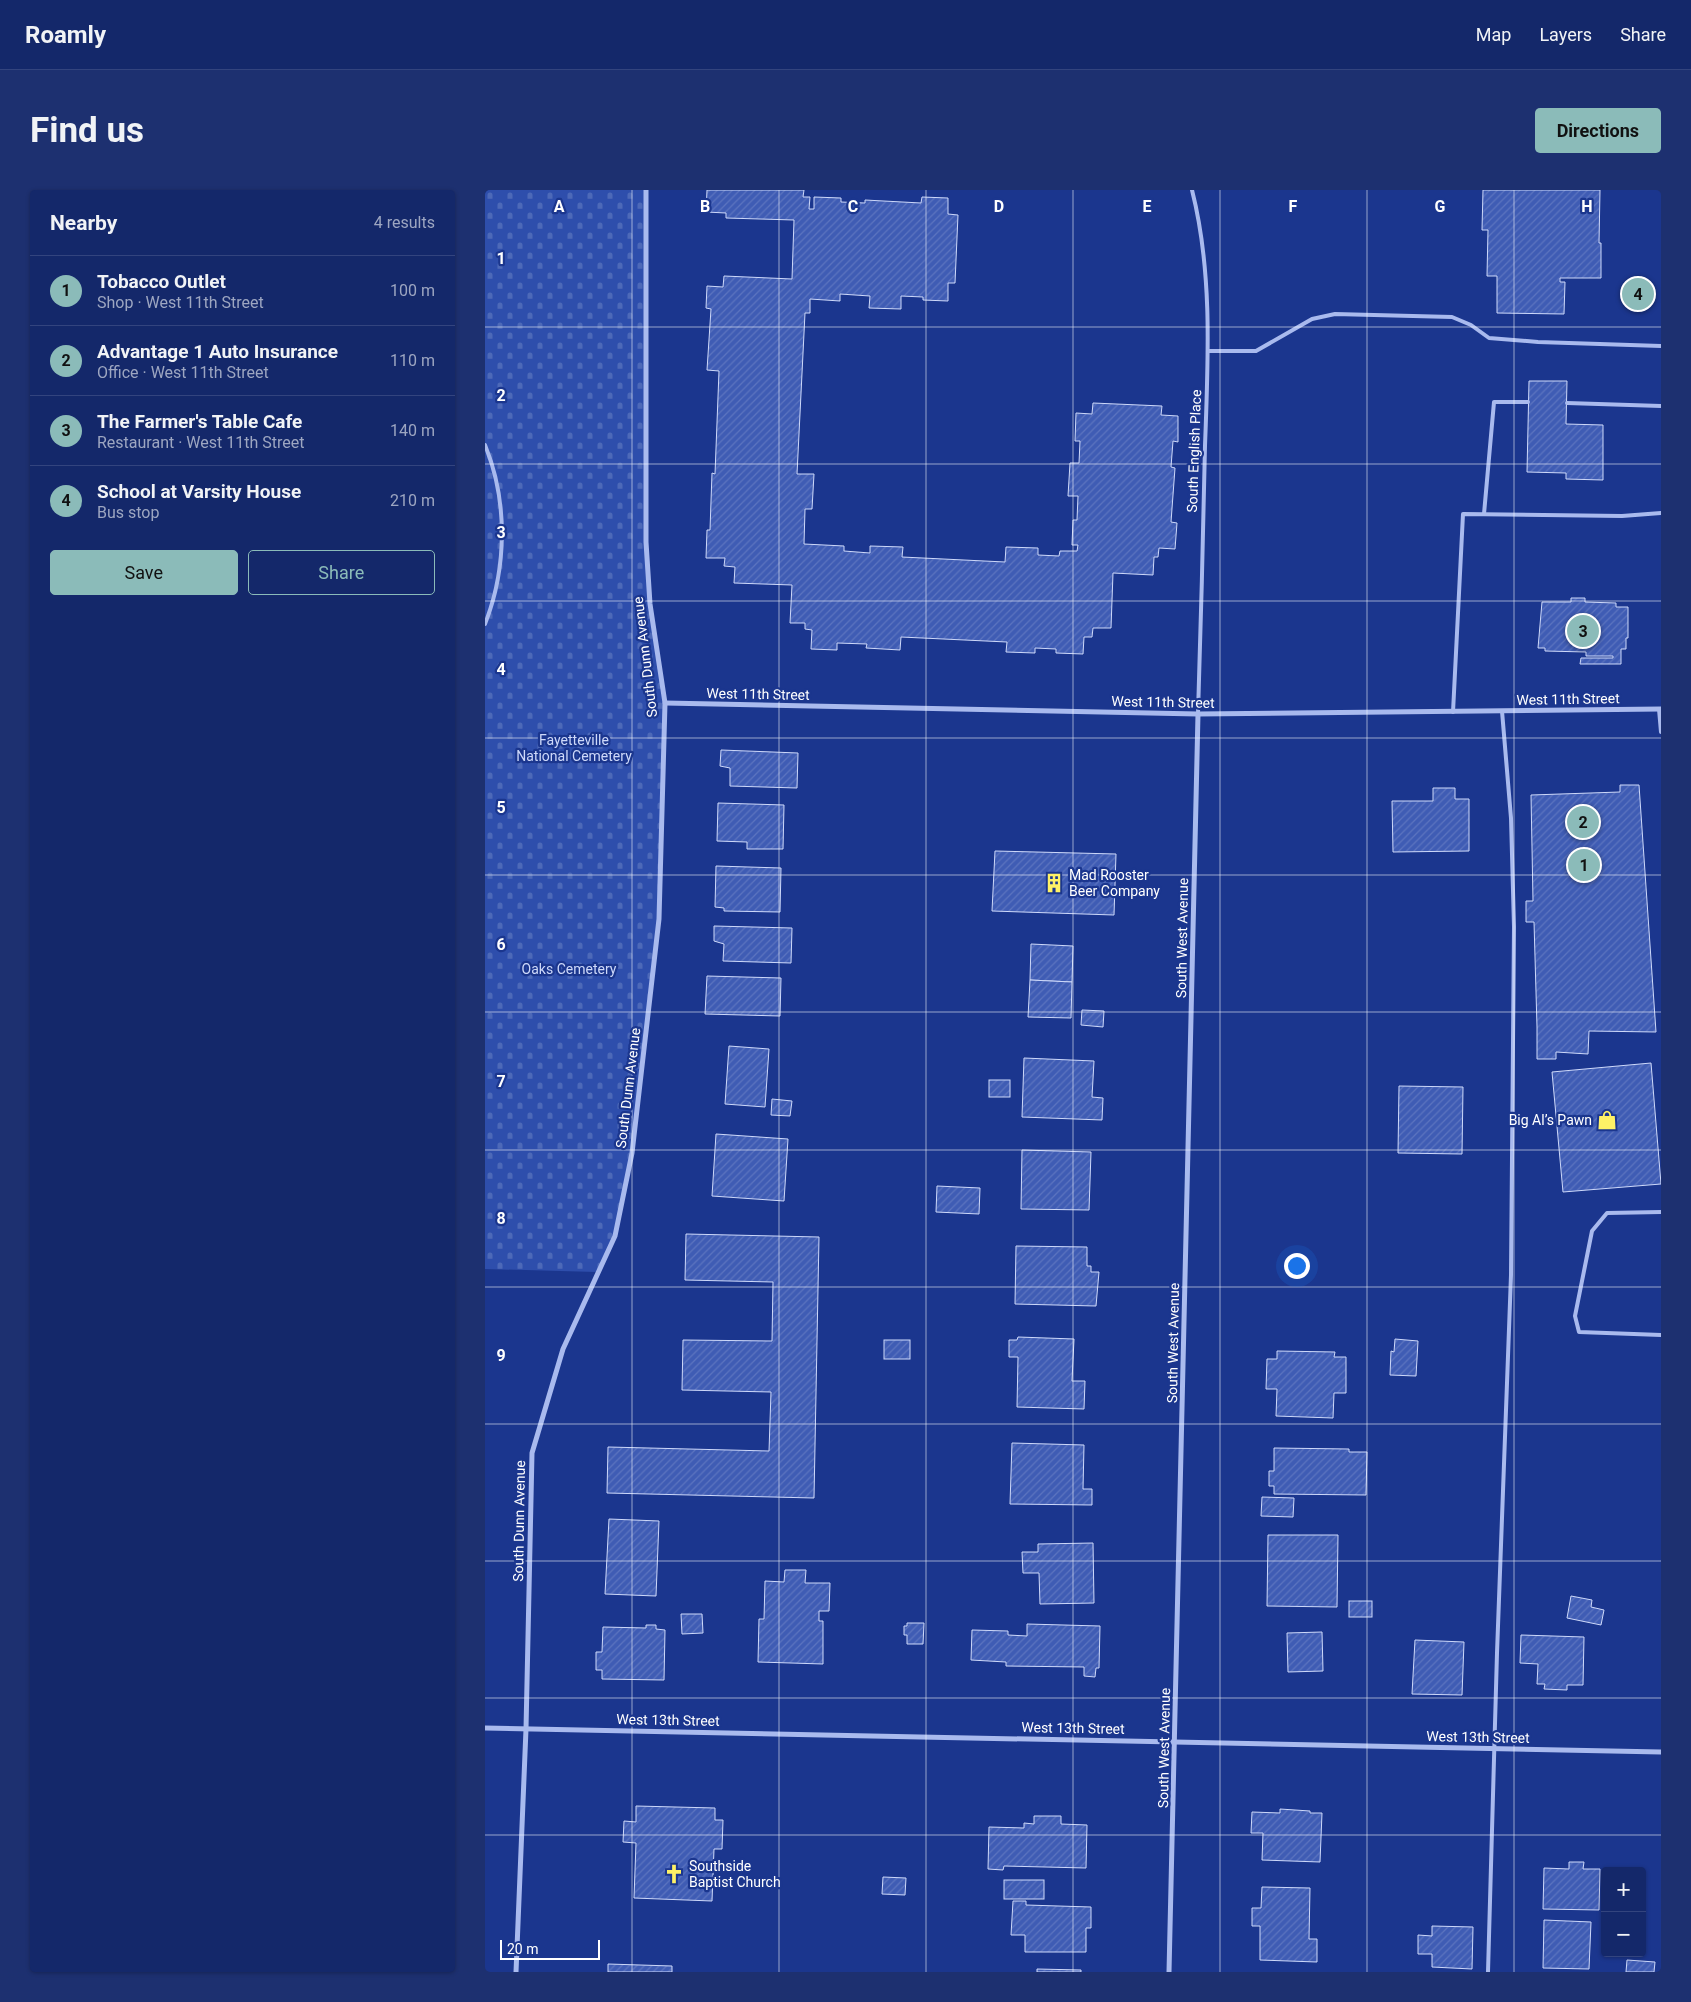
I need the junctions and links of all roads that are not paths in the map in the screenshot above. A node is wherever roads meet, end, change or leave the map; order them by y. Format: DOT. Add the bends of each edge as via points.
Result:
graph roads {
  1 [pos="647,190"];
  2 [pos="1192,190"];
  3 [pos="1661,346"];
  4 [pos="1208,351"];
  5 [pos="1529,402"];
  6 [pos="1567,403"];
  7 [pos="1661,406"];
  8 [pos="485,445"];
  9 [pos="1661,513"];
  10 [pos="1484,514"];
  11 [pos="485,624"];
  12 [pos="665,703"];
  13 [pos="1660,710"];
  14 [pos="1502,711"];
  15 [pos="1453,712"];
  16 [pos="1198,714"];
  17 [pos="1661,732"];
  18 [pos="1661,1212"];
  19 [pos="1661,1335"];
  20 [pos="485,1728"];
  21 [pos="526,1729"];
  22 [pos="1176,1742"];
  23 [pos="1494,1748"];
  24 [pos="1661,1752"];
  25 [pos="516,1972"];
  26 [pos="1169,1972"];
  27 [pos="1488,1972"];
  1 -- 12 [label="street, South Dunn Avenue" via="645,542 649,604"];
  2 -- 4 [label="lane, South English Place" via="1200,222 1205,267"];
  3 -- 4 [label="lane" via="1489,338 1452,317 1335,314 1312,319 1255,351"];
  4 -- 16 [label="lane, South English Place"];
  5 -- 10 [label="lane" via="1494,402"];
  6 -- 7 [label="lane"];
  8 -- 11 [label="lane" via="495,476 502,525 499,574"];
  9 -- 10 [label="lane" via="1622,516"];
  10 -- 15 [label="lane" via="1463,514"];
  12 -- 16 [label="street, West 11th Street"];
  12 -- 21 [label="street, South Dunn Avenue" via="659,919 632,1153 615,1236 563,1349 532,1453"];
  13 -- 14 [label="street, West 11th Street"];
  13 -- 17 [label="lane"];
  14 -- 15 [label="street, West 11th Street"];
  14 -- 23 [label="lane" via="1511,818 1514,927 1511,1275"];
  15 -- 16 [label="street, West 11th Street"];
  16 -- 22 [label="street, South West Avenue"];
  18 -- 19 [label="lane" via="1607,1213 1592,1230 1575,1316 1579,1332"];
  20 -- 21 [label="street, West 13th Street"];
  21 -- 22 [label="street, West 13th Street"];
  21 -- 25 [label="street, South Dunn Avenue"];
  22 -- 23 [label="street, West 13th Street"];
  22 -- 26 [label="street, South West Avenue"];
  23 -- 24 [label="street, West 13th Street"];
  23 -- 27 [label="lane"];
}
